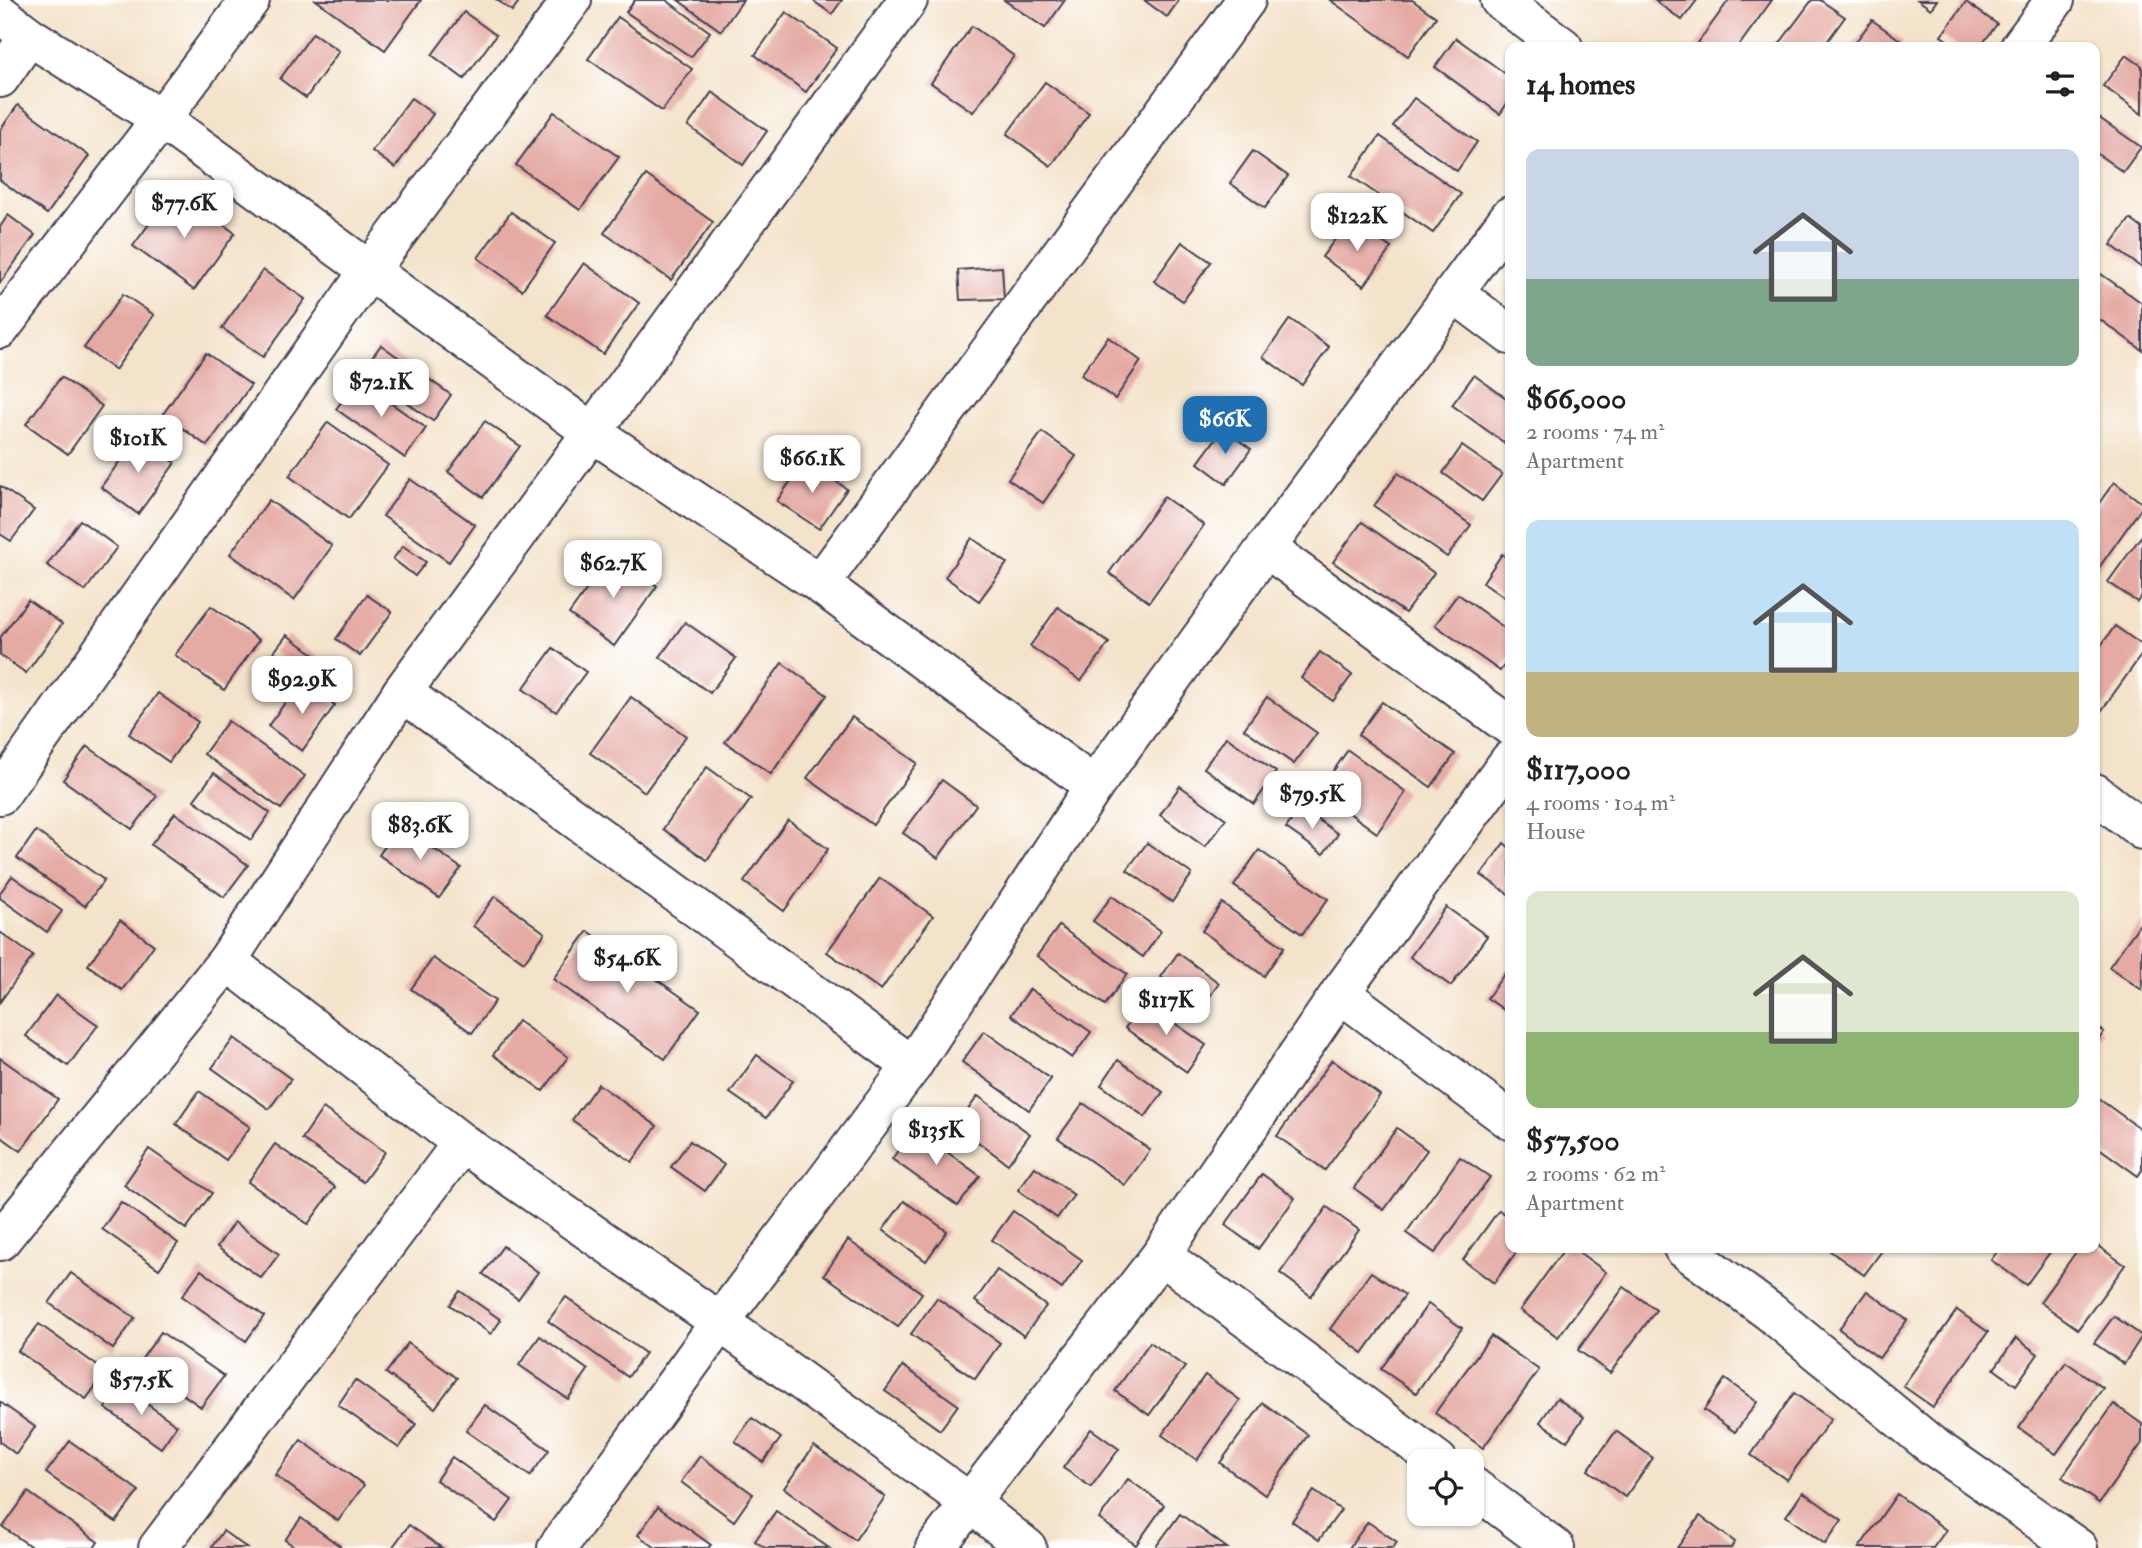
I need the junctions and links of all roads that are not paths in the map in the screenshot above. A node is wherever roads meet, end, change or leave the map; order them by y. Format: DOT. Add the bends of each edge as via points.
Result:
graph roads {
  1 [pos="250,0"];
  2 [pos="572,0"];
  3 [pos="908,0"];
  4 [pos="1246,0"];
  5 [pos="1500,0"];
  6 [pos="2055,0"];
  7 [pos="15,25"];
  8 [pos="1556,42"];
  9 [pos="2024,42"];
  10 [pos="0,78"];
  11 [pos="162,119"];
  12 [pos="1505,223"];
  13 [pos="369,271"];
  14 [pos="1454,293"];
  15 [pos="0,328"];
  16 [pos="1505,331"];
  17 [pos="593,433"];
  18 [pos="1266,548"];
  19 [pos="820,584"];
  20 [pos="401,692"];
  21 [pos="1505,722"];
  22 [pos="1505,767"];
  23 [pos="1094,786"];
  24 [pos="0,795"];
  25 [pos="2100,797"];
  26 [pos="2142,830"];
  27 [pos="227,961"];
  28 [pos="1340,993"];
  29 [pos="912,1066"];
  30 [pos="1505,1116"];
  31 [pos="462,1143"];
  32 [pos="0,1241"];
  33 [pos="1690,1253"];
  34 [pos="1161,1255"];
  35 [pos="720,1322"];
  36 [pos="1422,1449"];
  37 [pos="1484,1495"];
  38 [pos="969,1502"];
  39 [pos="158,1548"];
  40 [pos="557,1548"];
  41 [pos="935,1548"];
  42 [pos="1027,1548"];
  43 [pos="1555,1548"];
  44 [pos="2078,1548"];
  1 -- 11 [label="street"];
  2 -- 13 [label="street"];
  3 -- 17 [label="street"];
  4 -- 19 [label="street"];
  5 -- 8 [label="street"];
  6 -- 9 [label="street"];
  7 -- 10 [label="street"];
  7 -- 11 [label="street"];
  11 -- 13 [label="street"];
  11 -- 15 [label="street"];
  12 -- 14 [label="street"];
  13 -- 17 [label="street"];
  13 -- 24 [label="street"];
  14 -- 16 [label="street"];
  14 -- 18 [label="street"];
  17 -- 19 [label="street"];
  17 -- 20 [label="street"];
  18 -- 21 [label="street"];
  18 -- 23 [label="street"];
  19 -- 23 [label="street"];
  20 -- 27 [label="street"];
  20 -- 29 [label="street"];
  22 -- 28 [label="street"];
  23 -- 29 [label="street"];
  25 -- 26 [label="street"];
  27 -- 31 [label="street"];
  27 -- 32 [label="street"];
  28 -- 30 [label="street"];
  28 -- 34 [label="street"];
  29 -- 35 [label="street"];
  31 -- 35 [label="street"];
  31 -- 39 [label="street"];
  33 -- 44 [label="street" via="1770,1312 1930,1444"];
  34 -- 36 [label="street"];
  34 -- 38 [label="street"];
  35 -- 38 [label="street"];
  35 -- 40 [label="street"];
  37 -- 43 [label="street"];
  38 -- 41 [label="street"];
  38 -- 42 [label="street"];
}
